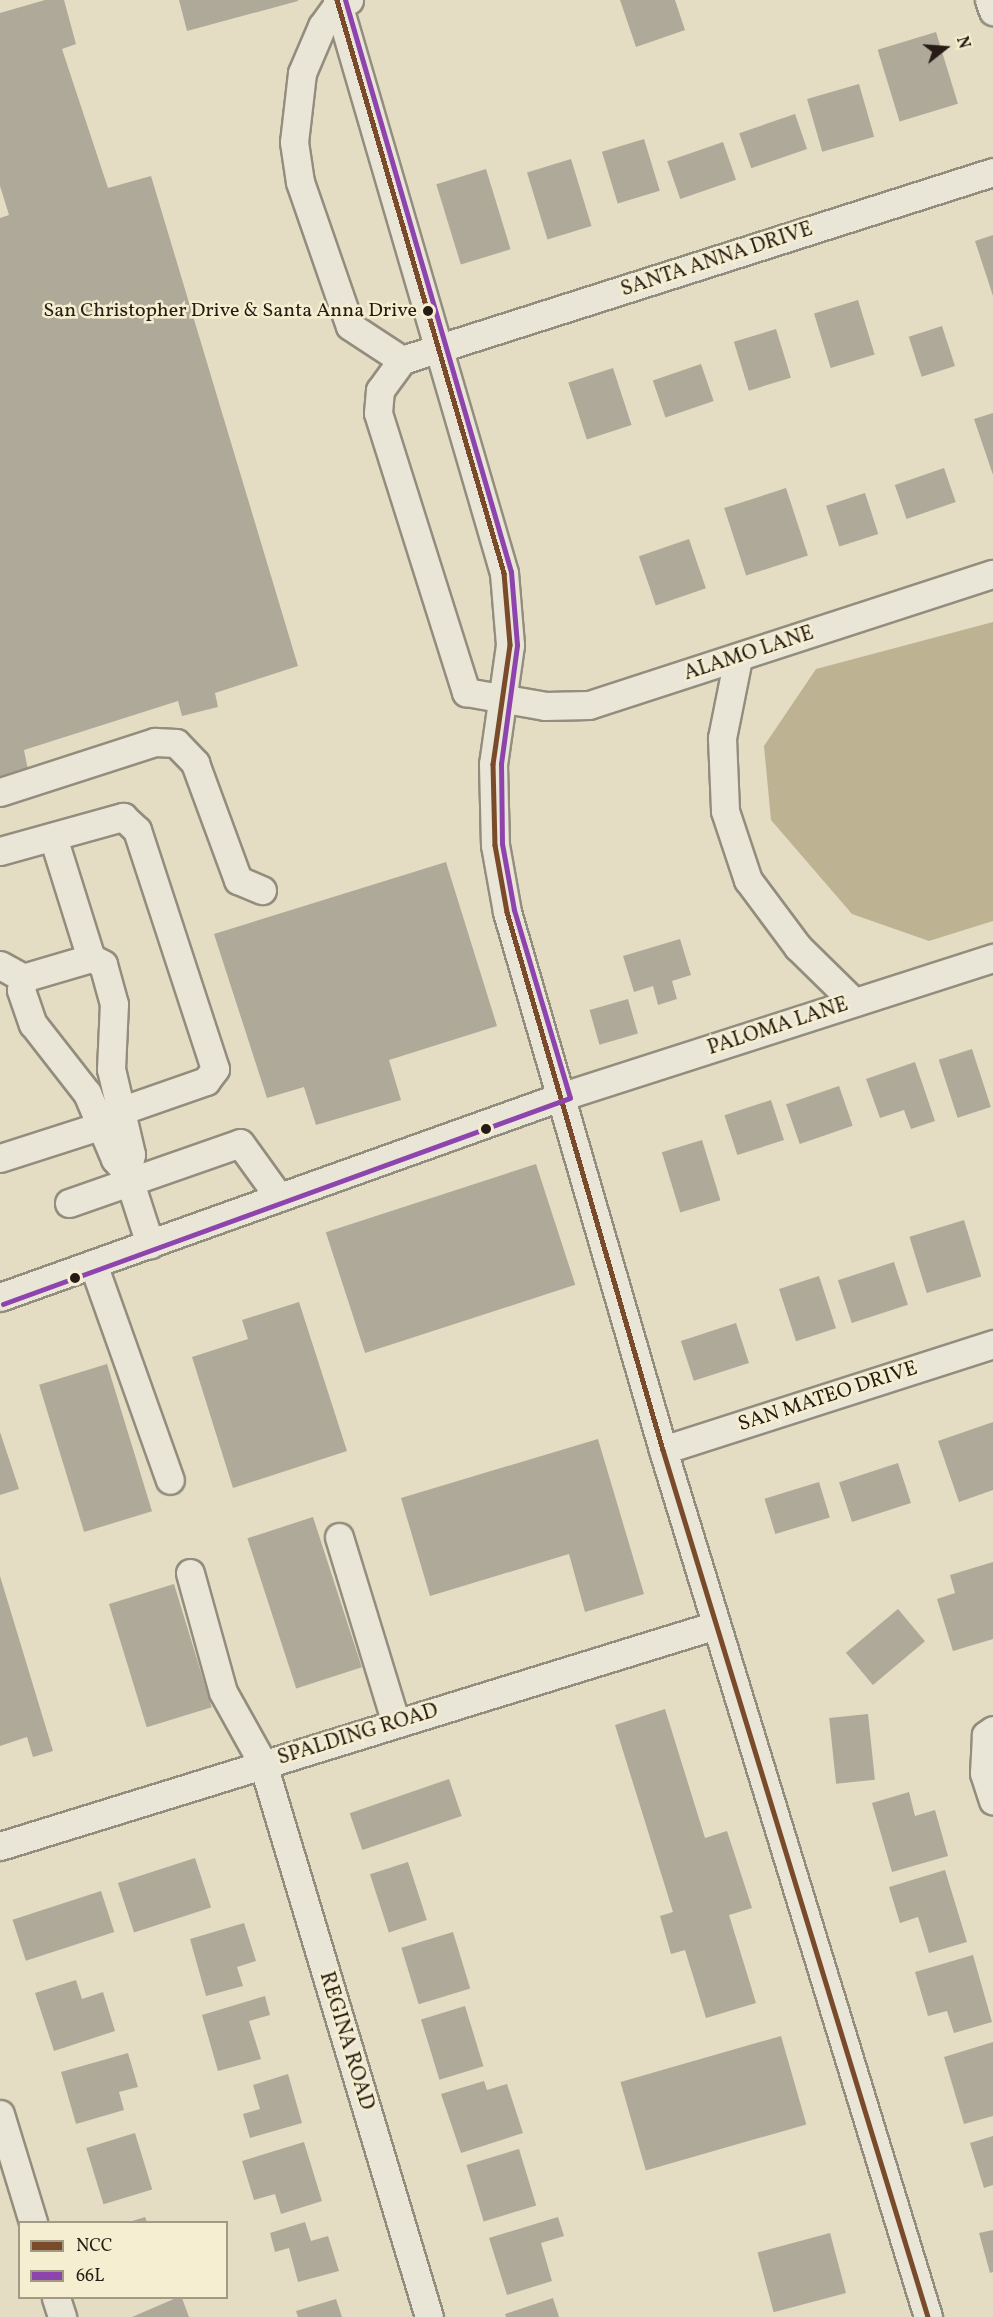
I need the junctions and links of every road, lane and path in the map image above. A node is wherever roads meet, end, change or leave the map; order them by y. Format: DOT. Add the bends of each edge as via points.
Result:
graph roads {
  1 [pos="989,0"];
  2 [pos="342,1"];
  3 [pos="993,11"];
  4 [pos="993,172"];
  5 [pos="441,349"];
  6 [pos="402,360"];
  7 [pos="993,574"];
  8 [pos="738,658"];
  9 [pos="501,701"];
  10 [pos="0,792"];
  11 [pos="53,837"];
  12 [pos="0,851"];
  13 [pos="262,890"];
  14 [pos="91,958"];
  15 [pos="993,958"];
  16 [pos="11,971"];
  17 [pos="854,1002"];
  18 [pos="563,1096"];
  19 [pos="111,1118"];
  20 [pos="0,1158"];
  21 [pos="128,1178"];
  22 [pos="279,1197"];
  23 [pos="69,1203"];
  24 [pos="150,1244"];
  25 [pos="93,1264"];
  26 [pos="0,1297"];
  27 [pos="993,1344"];
  28 [pos="663,1450"];
  29 [pos="170,1480"];
  30 [pos="339,1537"];
  31 [pos="190,1572"];
  32 [pos="716,1625"];
  33 [pos="396,1723"];
  34 [pos="989,1732"];
  35 [pos="263,1764"];
  36 [pos="993,1801"];
  37 [pos="0,1846"];
  38 [pos="0,2114"];
  39 [pos="32,2221"];
  40 [pos="56,2299"];
  41 [pos="62,2317"];
  42 [pos="429,2317"];
  43 [pos="928,2317"];
  1 -- 3 [label="street"];
  2 -- 5 [label="street"];
  2 -- 6 [label="street" via="303,73 294,142 300,182 350,326"];
  4 -- 5 [label="street, SANTA ANNA DRIVE"];
  5 -- 6 [label="street, SANTA ANNA DRIVE"];
  5 -- 9 [label="street" via="504,573 510,645"];
  6 -- 9 [label="street, ALAMO LANE" via="380,390 381,424 456,671 466,692"];
  7 -- 8 [label="street, ALAMO LANE"];
  8 -- 9 [label="street, ALAMO LANE" via="589,705"];
  8 -- 17 [label="street" via="722,738 725,811 748,880 798,947"];
  9 -- 18 [label="street" via="493,764 495,845 507,912"];
  10 -- 13 [label="street" via="155,742 176,743 195,763 238,880"];
  11 -- 12 [label="street"];
  11 -- 14 [label="street"];
  11 -- 19 [label="street" via="123,817 137,830 215,1069 206,1081"];
  14 -- 16 [label="street"];
  14 -- 19 [label="street" via="103,964 114,1004"];
  15 -- 17 [label="street, PALOMA LANE"];
  16 -- 19 [label="street" via="33,1023"];
  17 -- 18 [label="street, PALOMA LANE"];
  18 -- 22 [label="street, PALOMA LANE"];
  18 -- 28 [label="street"];
  19 -- 20 [label="street"];
  19 -- 21 [label="street" via="131,1154"];
  21 -- 22 [label="street" via="240,1143"];
  21 -- 23 [label="street"];
  21 -- 24 [label="street"];
  22 -- 24 [label="street, PALOMA LANE"];
  24 -- 25 [label="street, PALOMA LANE"];
  25 -- 26 [label="street, PALOMA LANE"];
  25 -- 29 [label="street"];
  27 -- 28 [label="street, SAN MATEO DRIVE"];
  28 -- 32 [label="street"];
  30 -- 33 [label="street"];
  31 -- 35 [label="street, REGINA ROAD" via="223,1692"];
  32 -- 33 [label="street, SPALDING ROAD"];
  32 -- 43 [label="street"];
  33 -- 35 [label="street, SPALDING ROAD"];
  34 -- 36 [label="street" via="984,1773"];
  35 -- 37 [label="street, SPALDING ROAD"];
  35 -- 42 [label="street, REGINA ROAD"];
  38 -- 39 [label="street"];
  40 -- 41 [label="street"];
}
